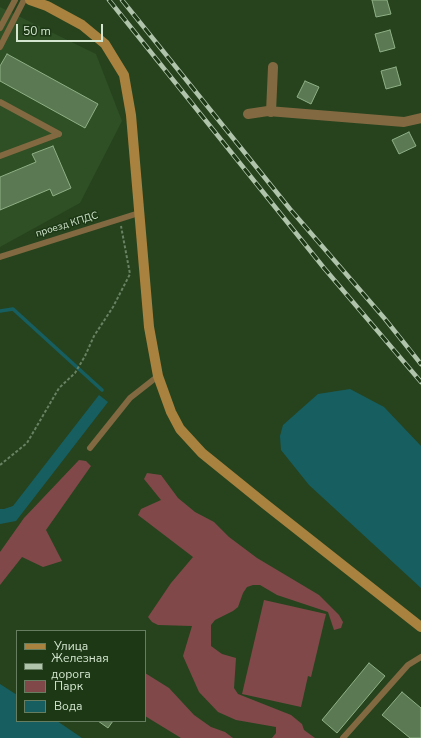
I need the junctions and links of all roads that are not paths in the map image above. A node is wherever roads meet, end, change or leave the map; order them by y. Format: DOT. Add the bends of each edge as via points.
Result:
graph roads {
  1 [pos="15,0"];
  2 [pos="24,0"];
  3 [pos="30,0"];
  4 [pos="0,28"];
  5 [pos="0,47"];
  6 [pos="273,67"];
  7 [pos="0,102"];
  8 [pos="271,112"];
  9 [pos="248,114"];
  10 [pos="421,118"];
  11 [pos="0,156"];
  12 [pos="139,213"];
  13 [pos="0,257"];
  14 [pos="158,376"];
  15 [pos="90,448"];
  16 [pos="421,627"];
  17 [pos="421,657"];
  18 [pos="343,738"];
  1 -- 4 [label="lane"];
  2 -- 5 [label="lane"];
  3 -- 12 [label="street" via="47,6 82,26 105,44 124,75 131,115"];
  6 -- 8 [label="street"];
  7 -- 11 [label="lane" via="59,134"];
  8 -- 9 [label="street"];
  8 -- 10 [label="street" via="404,122"];
  12 -- 13 [label="lane, проезд КПДС"];
  12 -- 14 [label="street" via="149,327"];
  14 -- 15 [label="lane" via="130,398"];
  14 -- 16 [label="street" via="180,430 202,452"];
  17 -- 18 [label="lane" via="408,665"];
}
